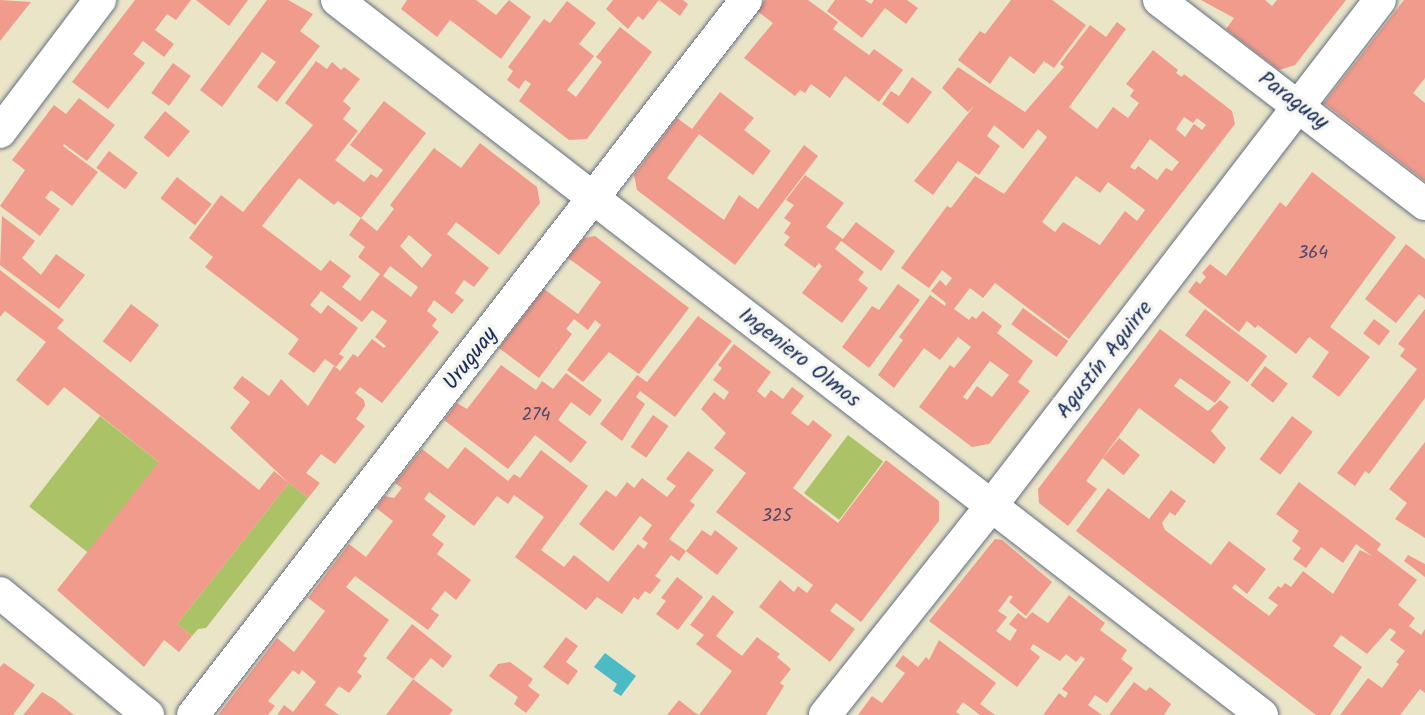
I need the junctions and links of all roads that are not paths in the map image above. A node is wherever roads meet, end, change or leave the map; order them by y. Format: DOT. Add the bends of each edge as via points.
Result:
graph roads {
  1 [pos="100,0"];
  2 [pos="337,0"];
  3 [pos="746,0"];
  4 [pos="1159,0"];
  5 [pos="1380,0"];
  6 [pos="1301,107"];
  7 [pos="0,132"];
  8 [pos="595,200"];
  9 [pos="1425,204"];
  10 [pos="991,506"];
  11 [pos="0,593"];
  12 [pos="148,715"];
  13 [pos="193,715"];
  14 [pos="825,715"];
  15 [pos="1262,715"];
  1 -- 7 [label="street"];
  2 -- 8 [label="street, Ingeniero Olmos"];
  3 -- 8 [label="street, Uruguay"];
  4 -- 6 [label="street, Paraguay"];
  5 -- 6 [label="street, Agustín Aguirre"];
  6 -- 9 [label="street, Paraguay"];
  6 -- 10 [label="street, Agustín Aguirre"];
  8 -- 10 [label="street, Ingeniero Olmos"];
  8 -- 13 [label="street, Uruguay"];
  10 -- 14 [label="street, Agustín Aguirre"];
  10 -- 15 [label="street, Ingeniero Olmos"];
  11 -- 12 [label="street"];
}
